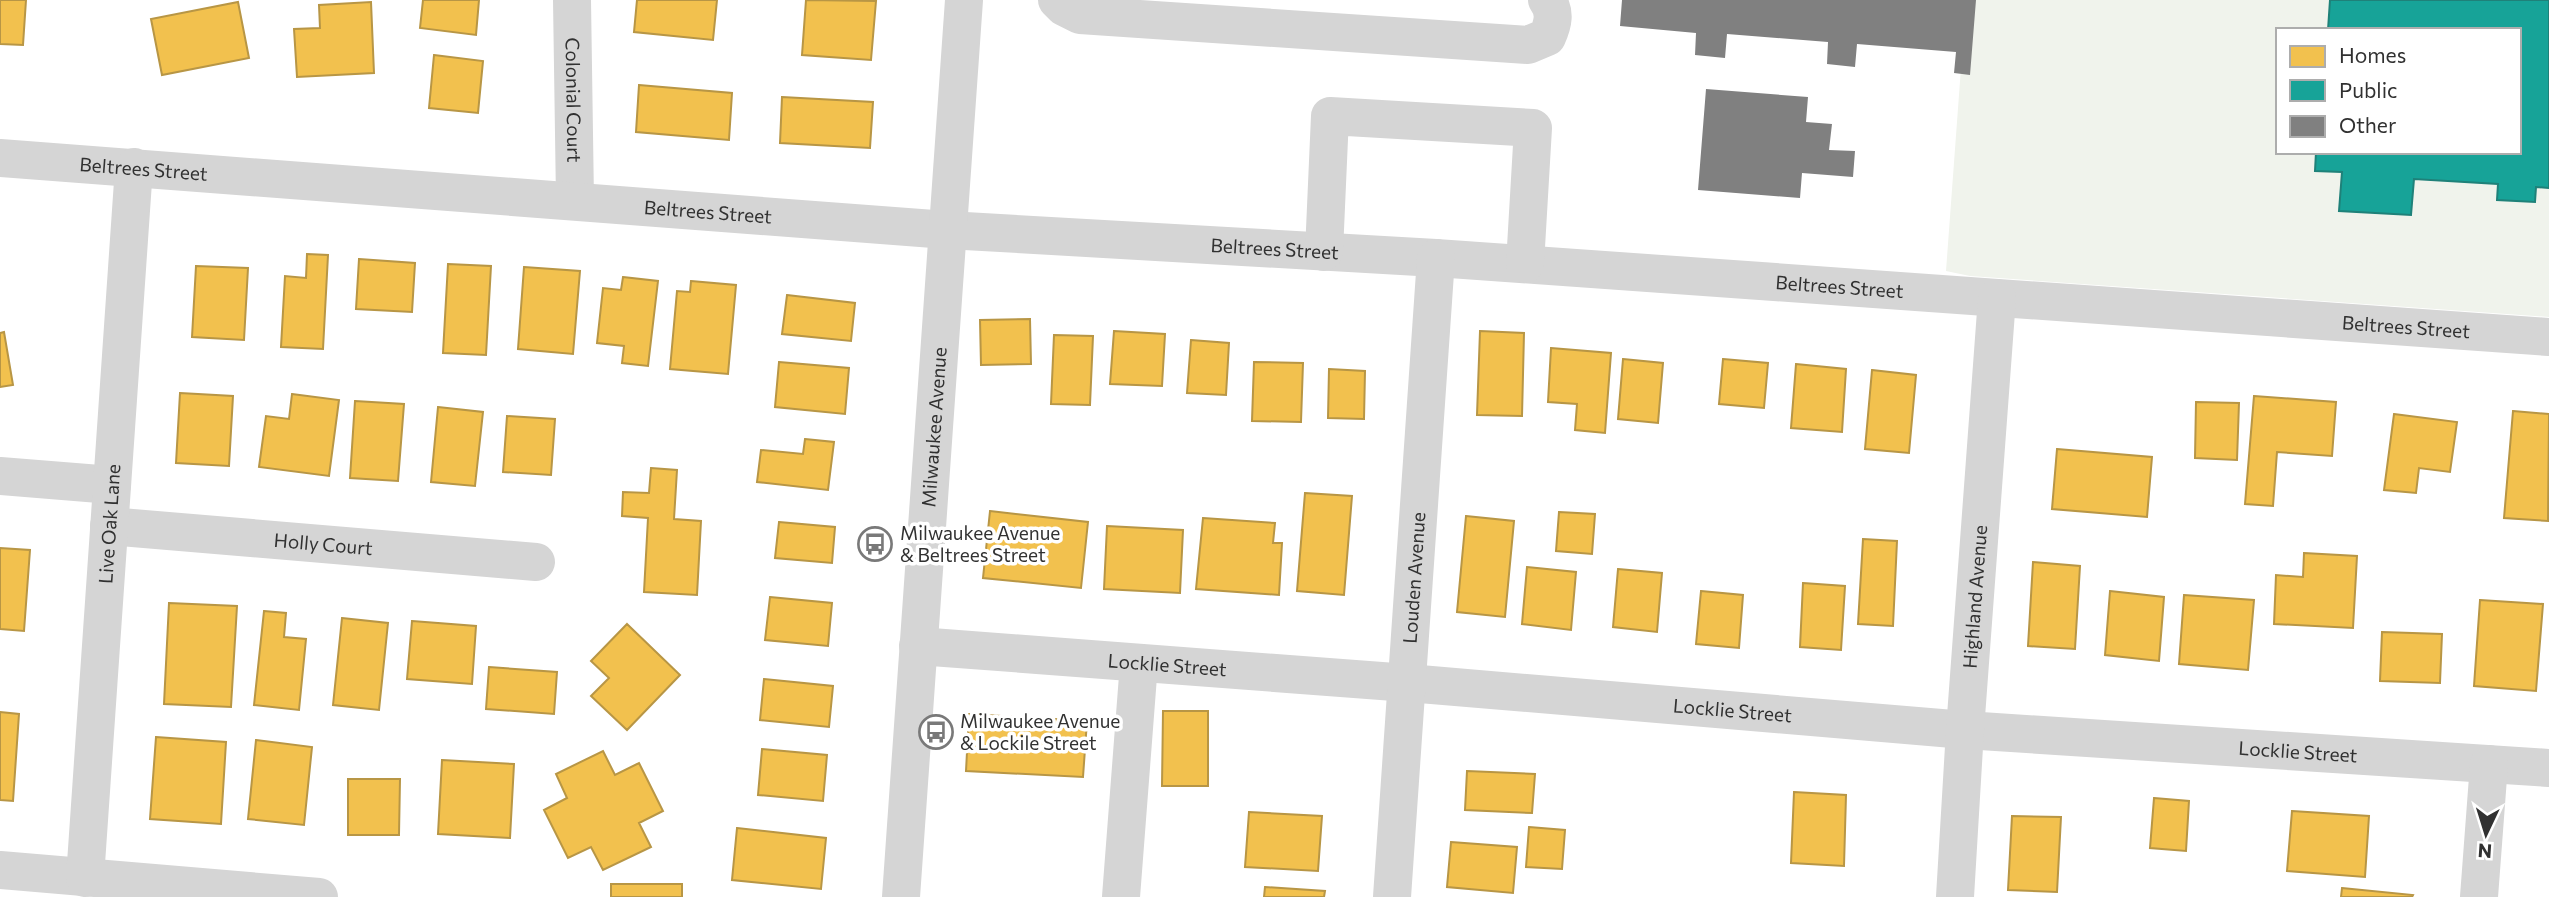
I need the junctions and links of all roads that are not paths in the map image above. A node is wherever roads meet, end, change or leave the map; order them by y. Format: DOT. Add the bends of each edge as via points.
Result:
graph roads {
  1 [pos="572,0"];
  2 [pos="964,0"];
  3 [pos="1057,0"];
  4 [pos="1547,0"];
  5 [pos="0,158"];
  6 [pos="134,167"];
  7 [pos="575,200"];
  8 [pos="947,230"];
  9 [pos="1324,251"];
  10 [pos="1436,258"];
  11 [pos="1525,264"];
  12 [pos="1997,298"];
  13 [pos="2549,337"];
  14 [pos="0,475"];
  15 [pos="112,485"];
  16 [pos="109,526"];
  17 [pos="536,562"];
  18 [pos="918,646"];
  19 [pos="1139,663"];
  20 [pos="1408,683"];
  21 [pos="1965,730"];
  22 [pos="2489,764"];
  23 [pos="2549,768"];
  24 [pos="0,870"];
  25 [pos="85,878"];
  26 [pos="319,897"];
  27 [pos="901,897"];
  28 [pos="1121,897"];
  29 [pos="1392,897"];
  30 [pos="1955,897"];
  31 [pos="2479,897"];
  1 -- 7 [label="street, Colonial Court"];
  2 -- 8 [label="street, Milwaukee Avenue"];
  3 -- 4 [label="street" via="1080,15 1528,45 1547,37 1552,26"];
  5 -- 6 [label="street, Beltrees Street"];
  6 -- 7 [label="street, Beltrees Street"];
  6 -- 15 [label="street, Live Oak Lane"];
  7 -- 8 [label="street, Beltrees Street"];
  8 -- 9 [label="street, Beltrees Street"];
  8 -- 18 [label="street, Milwaukee Avenue"];
  9 -- 10 [label="street, Beltrees Street"];
  9 -- 11 [label="street" via="1330,116 1533,128"];
  10 -- 11 [label="street, Beltrees Street"];
  10 -- 20 [label="street, Louden Avenue"];
  11 -- 12 [label="street, Beltrees Street"];
  12 -- 13 [label="street, Beltrees Street"];
  12 -- 21 [label="street, Highland Avenue"];
  14 -- 15 [label="street"];
  15 -- 16 [label="street, Live Oak Lane"];
  16 -- 17 [label="street, Holly Court"];
  16 -- 25 [label="street, Live Oak Lane"];
  18 -- 19 [label="street, Locklie Street"];
  18 -- 27 [label="street, Milwaukee Avenue"];
  19 -- 20 [label="street, Locklie Street"];
  19 -- 28 [label="street"];
  20 -- 21 [label="street, Locklie Street"];
  20 -- 29 [label="street, Louden Avenue"];
  21 -- 22 [label="street, Locklie Street"];
  21 -- 30 [label="street, Highland Avenue"];
  22 -- 23 [label="street, Locklie Street"];
  22 -- 31 [label="street"];
  24 -- 25 [label="street"];
  25 -- 26 [label="street"];
}
